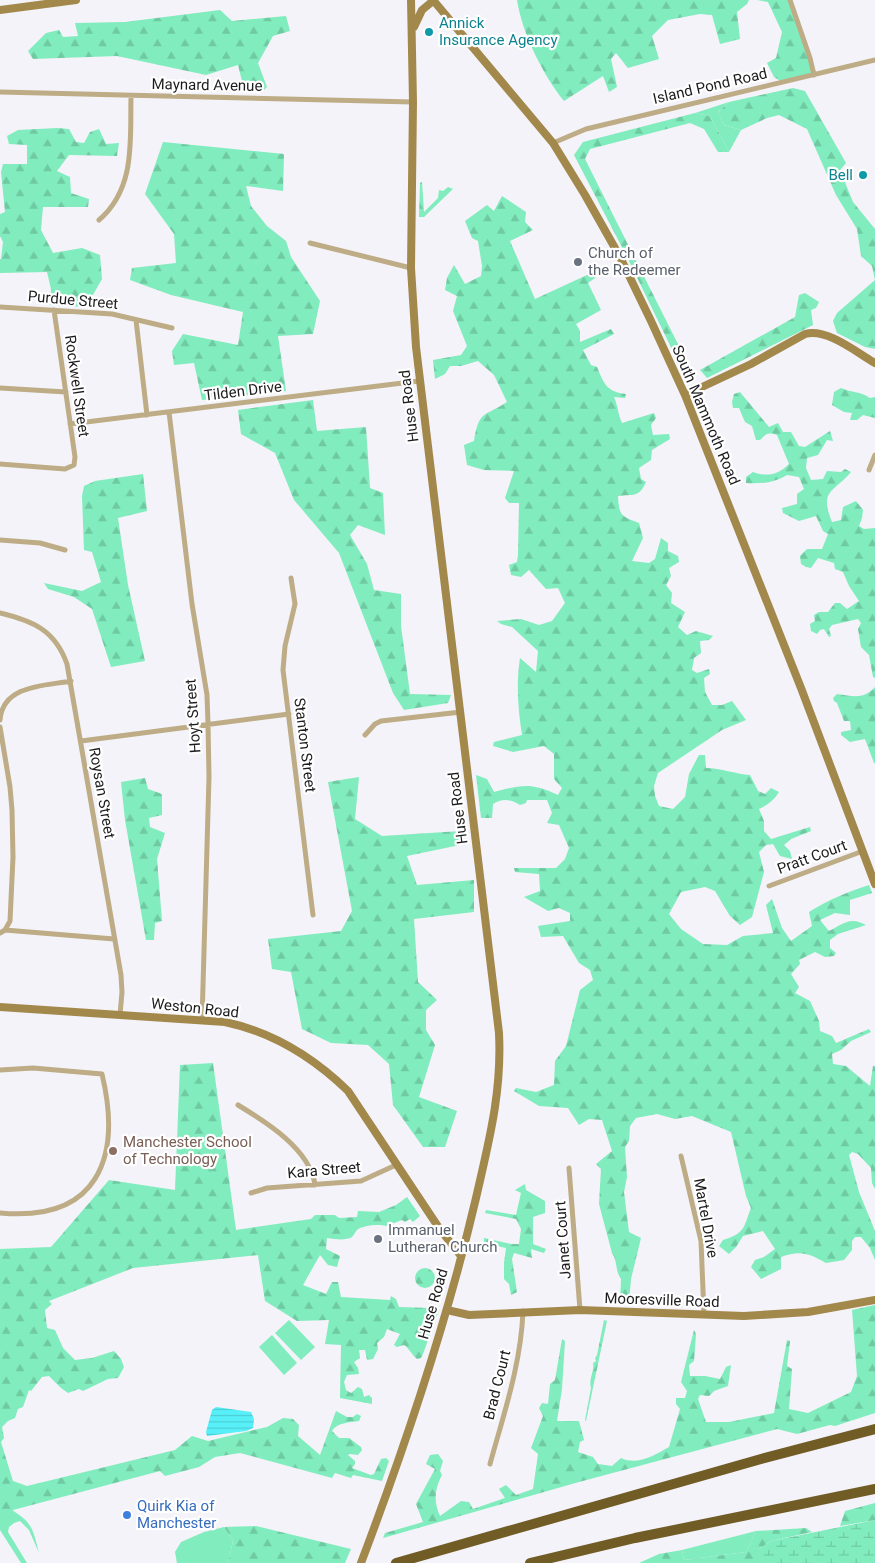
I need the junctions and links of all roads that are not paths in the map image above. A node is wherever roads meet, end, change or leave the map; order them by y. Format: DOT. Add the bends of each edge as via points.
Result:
graph roads {
  1 [pos="76,0"];
  2 [pos="411,0"];
  3 [pos="418,0"];
  4 [pos="433,0"];
  5 [pos="790,0"];
  6 [pos="0,10"];
  7 [pos="411,11"];
  8 [pos="413,31"];
  9 [pos="875,60"];
  10 [pos="814,75"];
  11 [pos="0,92"];
  12 [pos="131,96"];
  13 [pos="413,102"];
  14 [pos="553,143"];
  15 [pos="99,220"];
  16 [pos="310,243"];
  17 [pos="411,268"];
  18 [pos="0,307"];
  19 [pos="54,310"];
  20 [pos="136,320"];
  21 [pos="172,328"];
  22 [pos="875,363"];
  23 [pos="419,381"];
  24 [pos="0,388"];
  25 [pos="66,392"];
  26 [pos="685,395"];
  27 [pos="169,412"];
  28 [pos="147,415"];
  29 [pos="70,424"];
  30 [pos="875,455"];
  31 [pos="0,464"];
  32 [pos="869,470"];
  33 [pos="0,540"];
  34 [pos="65,550"];
  35 [pos="292,578"];
  36 [pos="0,613"];
  37 [pos="70,681"];
  38 [pos="461,712"];
  39 [pos="289,714"];
  40 [pos="0,720"];
  41 [pos="208,724"];
  42 [pos="0,726"];
  43 [pos="365,735"];
  44 [pos="81,741"];
  45 [pos="863,851"];
  46 [pos="875,884"];
  47 [pos="768,886"];
  48 [pos="313,915"];
  49 [pos="2,931"];
  50 [pos="114,939"];
  51 [pos="0,1007"];
  52 [pos="120,1015"];
  53 [pos="202,1021"];
  54 [pos="0,1070"];
  55 [pos="238,1105"];
  56 [pos="681,1156"];
  57 [pos="396,1165"];
  58 [pos="569,1168"];
  59 [pos="315,1185"];
  60 [pos="251,1192"];
  61 [pos="0,1213"];
  62 [pos="462,1256"];
  63 [pos="875,1300"];
  64 [pos="447,1310"];
  65 [pos="580,1310"];
  66 [pos="523,1312"];
  67 [pos="704,1315"];
  68 [pos="875,1429"];
  69 [pos="490,1464"];
  70 [pos="875,1490"];
  71 [pos="361,1563"];
  72 [pos="396,1563"];
  73 [pos="530,1563"];
  1 -- 6 [label="street"];
  2 -- 7 [label="street, Huse Road"];
  3 -- 7 [label="street"];
  4 -- 8 [label="street, Huse Road" via="420,14"];
  4 -- 14 [label="street, South Mammoth Road"];
  5 -- 10 [label="street"];
  7 -- 8 [label="street, Huse Road"];
  8 -- 13 [label="street, Huse Road"];
  9 -- 10 [label="street, Island Pond Road"];
  10 -- 14 [label="street, Island Pond Road" via="586,129"];
  11 -- 12 [label="street, Maynard Avenue"];
  12 -- 13 [label="street, Maynard Avenue"];
  12 -- 15 [label="street" via="130,151 125,182 108,212"];
  13 -- 17 [label="street, Huse Road"];
  14 -- 26 [label="street, South Mammoth Road" via="620,257"];
  16 -- 17 [label="street"];
  17 -- 23 [label="street, Huse Road"];
  18 -- 19 [label="street, Purdue Street"];
  19 -- 20 [label="street, Purdue Street" via="112,314"];
  19 -- 25 [label="street, Rockwell Street"];
  20 -- 21 [label="street, Purdue Street"];
  20 -- 28 [label="street"];
  22 -- 26 [label="street" via="828,335 813,332"];
  23 -- 27 [label="street, Tilden Drive"];
  23 -- 38 [label="street, Huse Road"];
  24 -- 25 [label="street"];
  25 -- 29 [label="street, Rockwell Street"];
  26 -- 45 [label="street, South Mammoth Road"];
  27 -- 28 [label="street, Tilden Drive"];
  27 -- 41 [label="street, Hoyt Street"];
  28 -- 29 [label="street, Tilden Drive"];
  29 -- 31 [label="street, Rockwell Street" via="74,465 65,469"];
  30 -- 32 [label="street"];
  33 -- 34 [label="street" via="40,543"];
  35 -- 39 [label="street, Stanton Street" via="296,604 283,663"];
  36 -- 37 [label="street, Roysan Street" via="32,622 46,631 64,657"];
  37 -- 40 [label="street" via="26,689 12,695 2,708"];
  37 -- 44 [label="street, Roysan Street"];
  38 -- 43 [label="street" via="381,721"];
  38 -- 62 [label="street, Huse Road" via="500,1048 495,1113"];
  39 -- 41 [label="street"];
  39 -- 48 [label="street, Stanton Street"];
  41 -- 44 [label="street"];
  41 -- 53 [label="street, Hoyt Street"];
  42 -- 49 [label="street" via="14,834 11,916"];
  44 -- 50 [label="street, Roysan Street"];
  45 -- 46 [label="street, South Mammoth Road"];
  45 -- 47 [label="street, Pratt Court"];
  49 -- 50 [label="street"];
  50 -- 52 [label="street, Roysan Street" via="121,984"];
  51 -- 52 [label="street, Weston Road"];
  52 -- 53 [label="street, Weston Road"];
  53 -- 57 [label="street, Weston Road" via="225,1022 257,1030 331,1074 362,1110"];
  54 -- 61 [label="street" via="33,1068 102,1074 108,1106 104,1157 92,1184 78,1197 49,1210"];
  55 -- 59 [label="street" via="291,1145 310,1167"];
  56 -- 67 [label="street, Martel Drive" via="700,1242"];
  57 -- 59 [label="street, Kara Street" via="361,1181"];
  57 -- 62 [label="street, Weston Road"];
  58 -- 65 [label="street, Janet Court"];
  59 -- 60 [label="street, Kara Street" via="261,1188"];
  62 -- 64 [label="street, Huse Road"];
  63 -- 67 [label="street, Mooresville Road" via="789,1314"];
  64 -- 66 [label="street, Mooresville Road" via="469,1314"];
  64 -- 71 [label="street, Huse Road"];
  65 -- 66 [label="street, Mooresville Road"];
  65 -- 67 [label="street, Mooresville Road"];
  66 -- 69 [label="street, Brad Court" via="518,1358"];
  68 -- 72 [label="highway"];
  70 -- 73 [label="highway" via="635,1538"];
}
